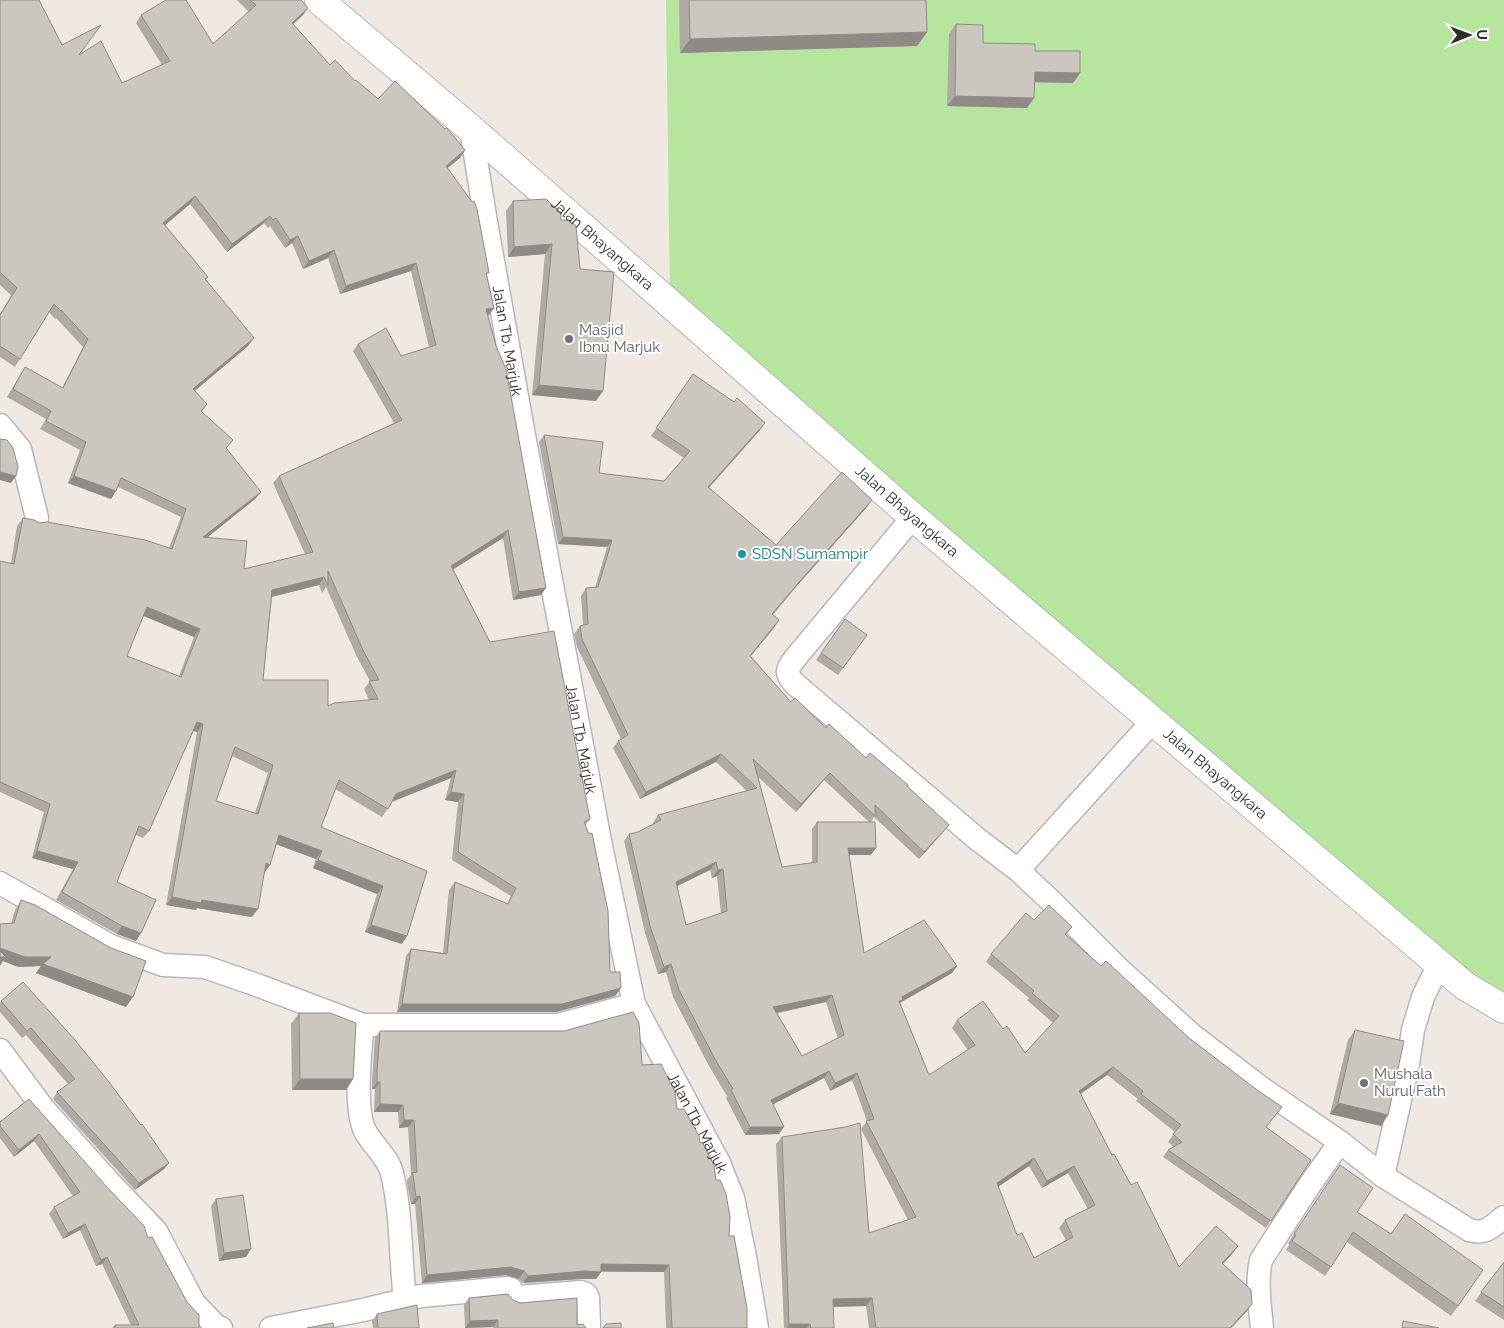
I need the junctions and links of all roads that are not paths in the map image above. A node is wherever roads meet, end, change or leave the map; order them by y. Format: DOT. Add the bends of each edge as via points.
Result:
graph roads {
  1 [pos="319,0"];
  2 [pos="471,129"];
  3 [pos="0,425"];
  4 [pos="913,516"];
  5 [pos="38,518"];
  6 [pos="1153,721"];
  7 [pos="1018,870"];
  8 [pos="0,883"];
  9 [pos="1439,964"];
  10 [pos="634,1004"];
  11 [pos="1504,1009"];
  12 [pos="363,1025"];
  13 [pos="0,1050"];
  14 [pos="1340,1142"];
  15 [pos="1382,1176"];
  16 [pos="1504,1217"];
  17 [pos="405,1300"];
  18 [pos="340,1322"];
  19 [pos="589,1326"];
  20 [pos="221,1328"];
  21 [pos="271,1328"];
  22 [pos="757,1328"];
  23 [pos="1262,1328"];
  1 -- 2 [label="street, Jalan Bhayangkara"];
  2 -- 4 [label="street, Jalan Bhayangkara"];
  2 -- 10 [label="street, Jalan Tb. Marjuk" via="529,459"];
  3 -- 5 [label="street" via="20,449"];
  4 -- 6 [label="street, Jalan Bhayangkara"];
  4 -- 7 [label="street" via="787,672 895,770"];
  6 -- 7 [label="street"];
  6 -- 9 [label="street, Jalan Bhayangkara"];
  7 -- 14 [label="street" via="1192,1035"];
  8 -- 12 [label="street" via="111,946 163,964 205,967"];
  9 -- 11 [label="street, Jalan Bhayangkara" via="1465,986"];
  9 -- 15 [label="street" via="1423,996 1413,1030"];
  10 -- 12 [label="street" via="558,1025"];
  10 -- 22 [label="street, Jalan Tb. Marjuk" via="720,1163 730,1189"];
  12 -- 17 [label="street" via="360,1111 365,1131 391,1170 400,1228"];
  13 -- 20 [label="street" via="42,1108 156,1231 194,1303"];
  14 -- 15 [label="street"];
  14 -- 23 [label="street" via="1261,1260 1258,1281"];
  15 -- 16 [label="street" via="1468,1230 1478,1233 1488,1230"];
  17 -- 18 [label="street"];
  17 -- 19 [label="street" via="507,1288 515,1297 582,1292 588,1298"];
  18 -- 21 [label="street"];
}
